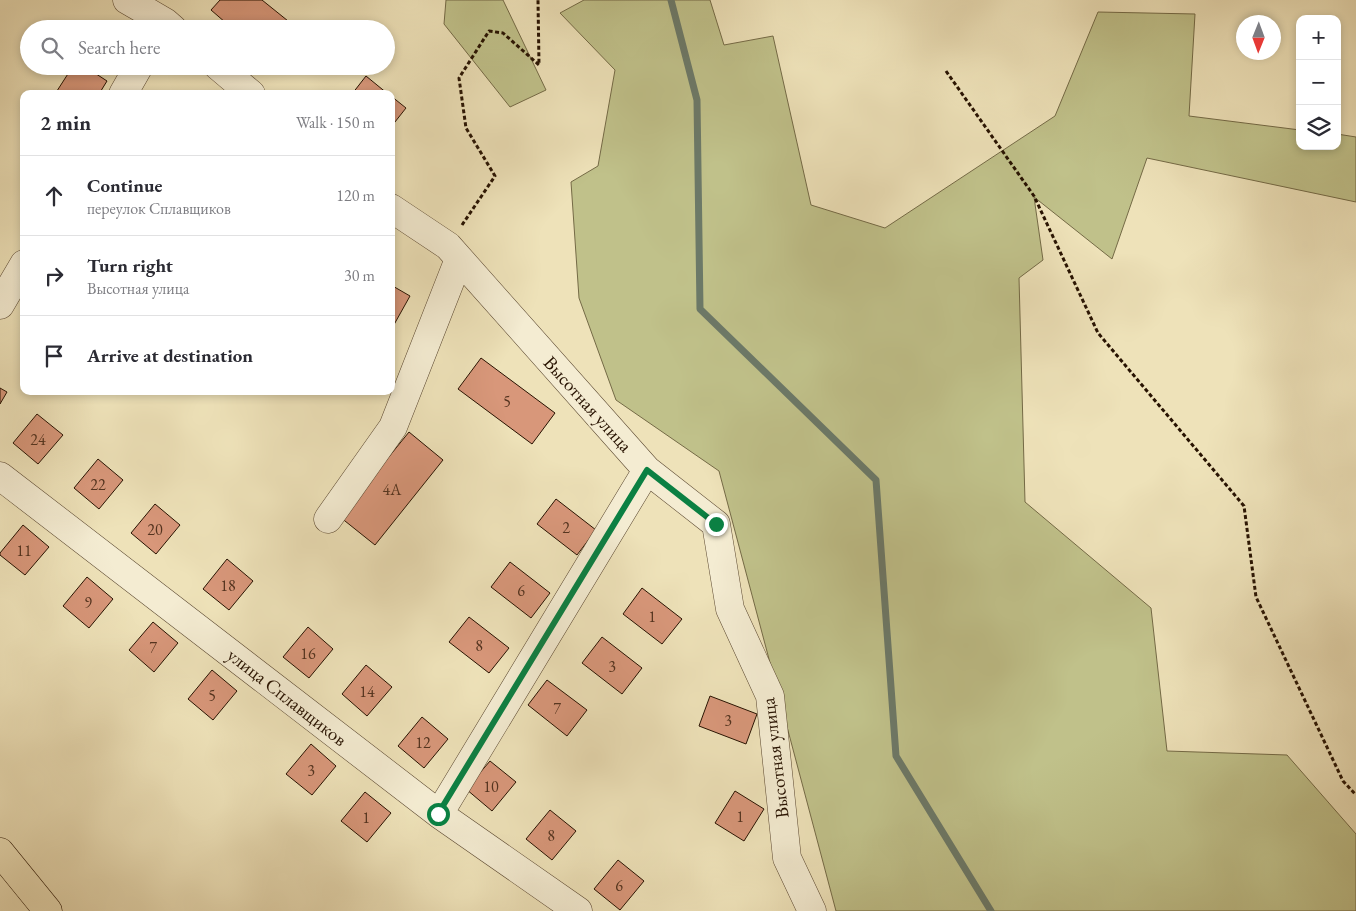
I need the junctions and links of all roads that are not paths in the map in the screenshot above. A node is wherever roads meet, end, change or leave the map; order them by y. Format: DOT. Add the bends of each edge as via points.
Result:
graph roads {
  1 [pos="127,0"];
  2 [pos="158,20"];
  3 [pos="134,75"];
  4 [pos="229,75"];
  5 [pos="125,90"];
  6 [pos="246,90"];
  7 [pos="395,211"];
  8 [pos="454,252"];
  9 [pos="20,271"];
  10 [pos="0,305"];
  11 [pos="647,470"];
  12 [pos="0,476"];
  13 [pos="328,519"];
  14 [pos="438,814"];
  15 [pos="0,852"];
  16 [pos="48,911"];
  17 [pos="578,911"];
  18 [pos="812,911"];
  1 -- 2 [label="street"];
  3 -- 5 [label="street"];
  4 -- 6 [label="street"];
  7 -- 8 [label="street, Высотная улица"];
  8 -- 11 [label="street, Высотная улица"];
  8 -- 13 [label="street" via="393,427"];
  9 -- 10 [label="street"];
  11 -- 14 [label="street"];
  11 -- 18 [label="street, Высотная улица" via="716,524 730,609 770,696 786,858"];
  12 -- 14 [label="street, улица Сплавщиков"];
  14 -- 17 [label="street, улица Сплавщиков"];
  15 -- 16 [label="main road"];
}
